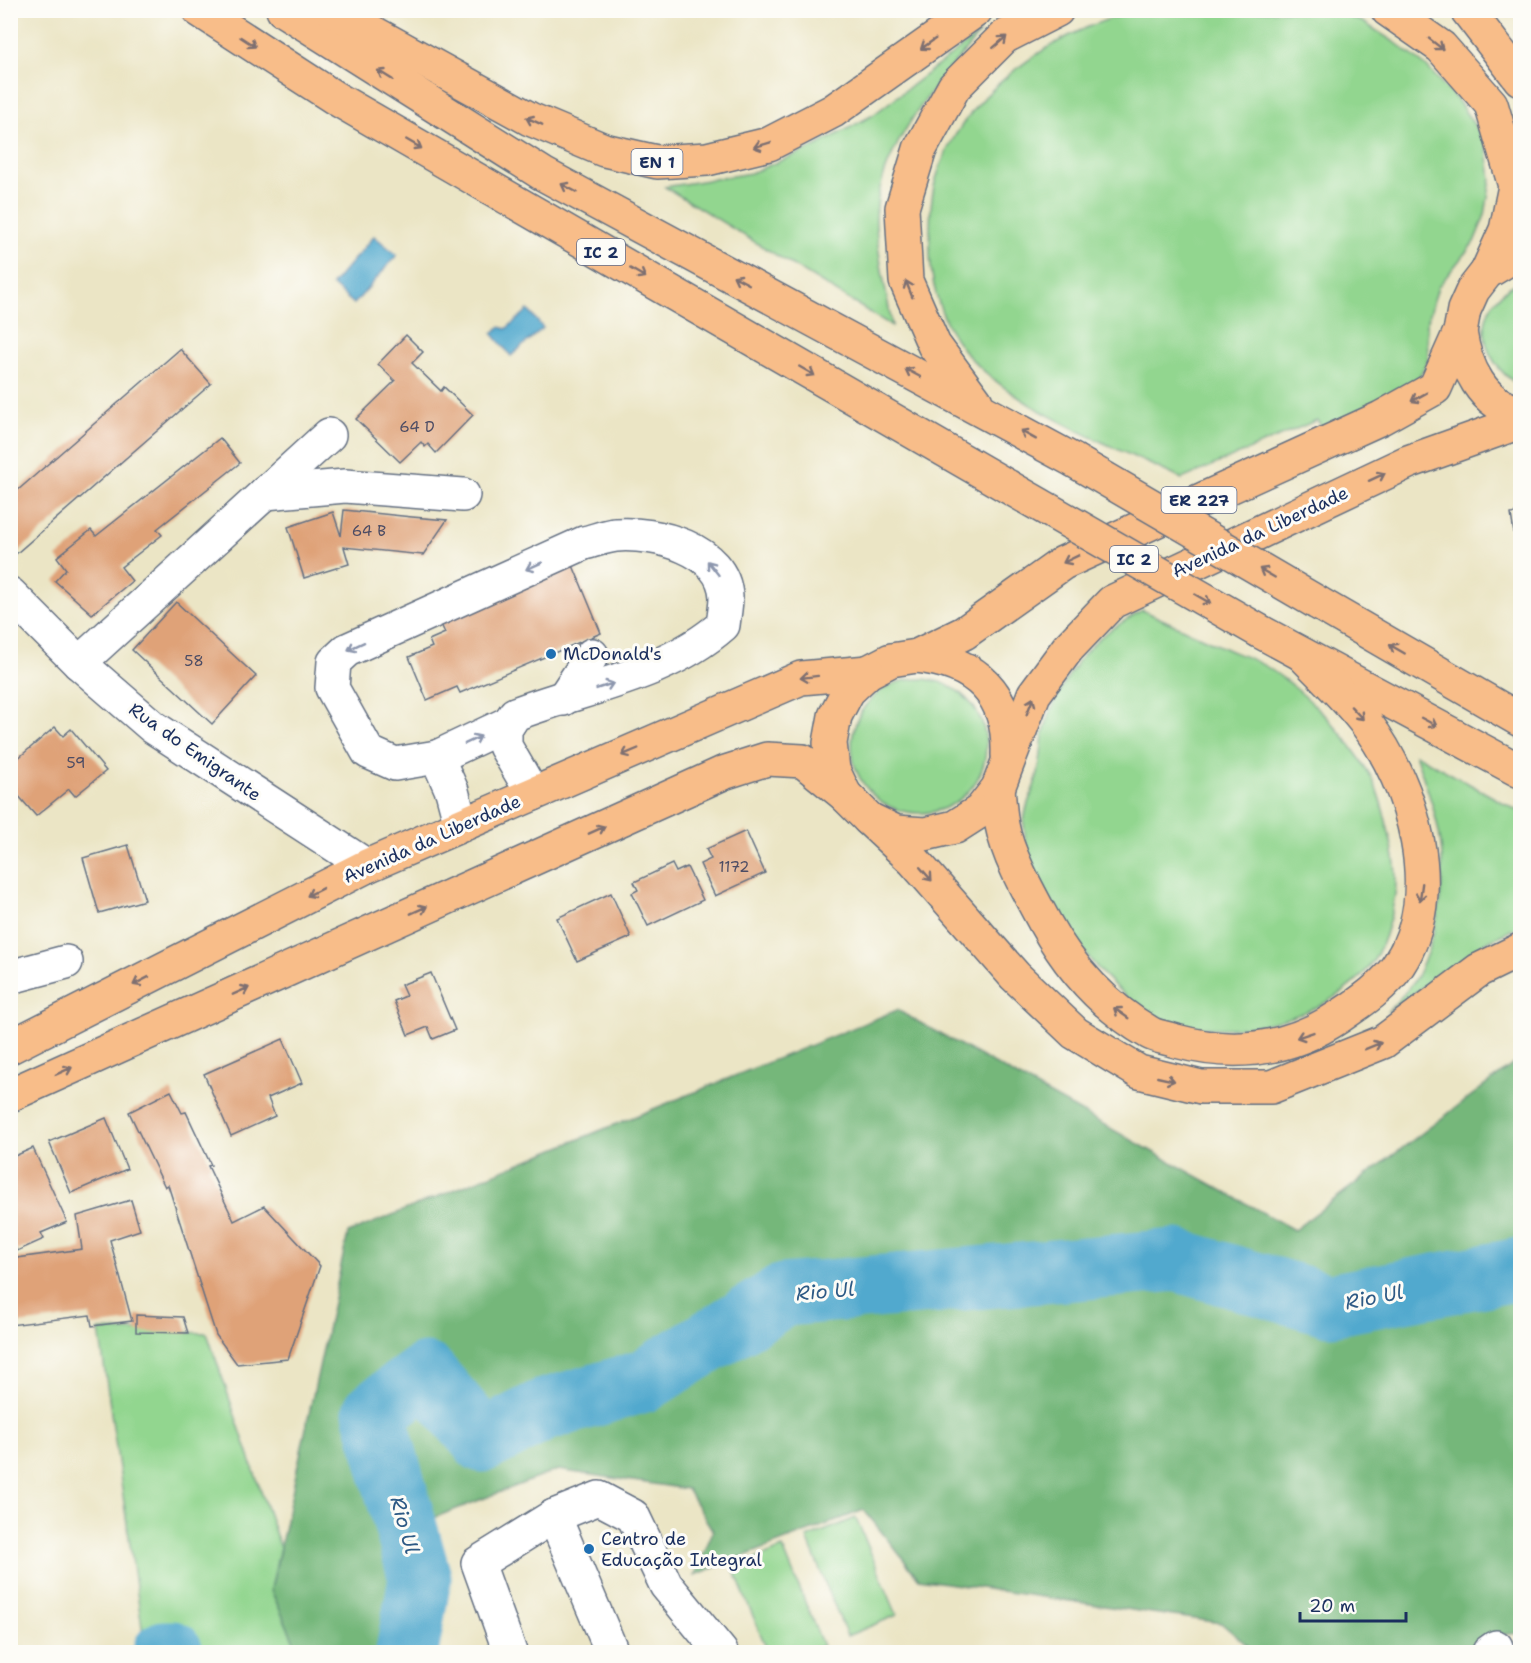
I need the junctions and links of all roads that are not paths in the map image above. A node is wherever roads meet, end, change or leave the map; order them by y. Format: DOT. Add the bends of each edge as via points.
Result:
graph roads {
  1 [pos="199,10"];
  2 [pos="283,10"];
  3 [pos="332,10"];
  4 [pos="976,10"];
  5 [pos="1057,10"];
  6 [pos="1388,10"];
  7 [pos="1467,10"];
  8 [pos="1521,80"];
  9 [pos="1521,255"];
  10 [pos="1487,272"];
  11 [pos="1460,332"];
  12 [pos="982,410"];
  13 [pos="1521,412"];
  14 [pos="1521,422"];
  15 [pos="329,435"];
  16 [pos="265,493"];
  17 [pos="463,495"];
  18 [pos="10,594"];
  19 [pos="592,654"];
  20 [pos="1303,655"];
  21 [pos="917,656"];
  22 [pos="79,663"];
  23 [pos="868,672"];
  24 [pos="563,699"];
  25 [pos="1521,720"];
  26 [pos="509,723"];
  27 [pos="437,757"];
  28 [pos="1521,771"];
  29 [pos="1003,774"];
  30 [pos="533,794"];
  31 [pos="845,795"];
  32 [pos="869,819"];
  33 [pos="461,825"];
  34 [pos="368,866"];
  35 [pos="1521,950"];
  36 [pos="66,962"];
  37 [pos="10,977"];
  38 [pos="10,1047"];
  39 [pos="10,1095"];
  40 [pos="554,1516"];
  41 [pos="510,1653"];
  42 [pos="612,1653"];
  43 [pos="721,1653"];
  1 -- 20 [label="main road, IC 2, one-way, bridge" via="335,98"];
  12 -- 2 [label="main road, IC 2, one-way" via="543,174"];
  4 -- 3 [label="main road, EN 1, one-way" via="833,111 769,144 707,159 657,162 604,150 530,119"];
  12 -- 5 [label="main road, one-way" via="934,345 906,282 902,208 920,149 954,87 1004,37"];
  6 -- 10 [label="main road, one-way" via="1442,47 1491,104 1515,186 1506,230"];
  7 -- 8 [label="main road"];
  9 -- 10 [label="main road, Avenida da Liberdade / ER 227"];
  10 -- 11 [label="main road, Avenida da Liberdade / ER 227" via="1473,290"];
  11 -- 13 [label="main road, Avenida da Liberdade / ER 227" via="1464,357 1475,380 1492,399"];
  11 -- 21 [label="main road, Avenida da Liberdade / ER 227, one-way" via="1435,388 1381,418 1063,563 964,633"];
  25 -- 12 [label="main road, IC 2, one-way, bridge"];
  29 -- 14 [label="main road, Avenida da Liberdade / ER 227, one-way" via="1034,694 1068,648 1112,602 1408,462"];
  15 -- 16 [label="street"];
  16 -- 17 [label="street" via="345,486"];
  16 -- 22 [label="street"];
  18 -- 22 [label="street, Rua do Emigrante"];
  19 -- 24 [label="street"];
  20 -- 28 [label="main road, IC 2, one-way"];
  20 -- 29 [label="main road, one-way" via="1367,724 1396,775 1415,830 1423,876 1416,927 1399,964 1365,999 1318,1031 1264,1049 1203,1048 1152,1034 1104,1001 1059,949 1027,889 1002,827"];
  21 -- 23 [label="main road, Avenida da Liberdade / ER 227" via="891,660"];
  21 -- 29 [label="main road, Avenida da Liberdade / ER 227" via="943,658 967,669 987,686 1009,734"];
  22 -- 34 [label="street, Rua do Emigrante" via="153,727"];
  23 -- 30 [label="main road, Avenida da Liberdade, one-way" via="801,678"];
  23 -- 31 [label="main road, Avenida da Liberdade / ER 227" via="848,692 833,725 833,770"];
  24 -- 26 [label="street" via="515,714"];
  24 -- 27 [label="street, one-way" via="625,678 704,642 723,625 726,595 716,568 691,547 615,535 584,543 346,650 334,663 332,688 368,752 395,764"];
  27 -- 26 [label="street, one-way"];
  26 -- 30 [label="street" via="505,746"];
  27 -- 33 [label="street" via="453,790"];
  29 -- 32 [label="main road, Avenida da Liberdade / ER 227" via="980,811 954,827 926,834 896,832"];
  30 -- 33 [label="main road, Avenida da Liberdade"];
  31 -- 32 [label="main road, Avenida da Liberdade / ER 227"];
  39 -- 31 [label="main road, Avenida da Liberdade, one-way" via="723,773 767,759 803,761"];
  32 -- 35 [label="main road, one-way" via="914,861 1015,976 1075,1033 1139,1072 1201,1087 1271,1087 1383,1042 1479,970"];
  33 -- 34 [label="main road, Avenida da Liberdade"];
  34 -- 38 [label="main road, Avenida da Liberdade, one-way"];
  36 -- 37 [label="street"];
  40 -- 41 [label="street" via="478,1563"];
  40 -- 42 [label="street"];
  40 -- 43 [label="street" via="599,1497 633,1516 666,1585"];
}
